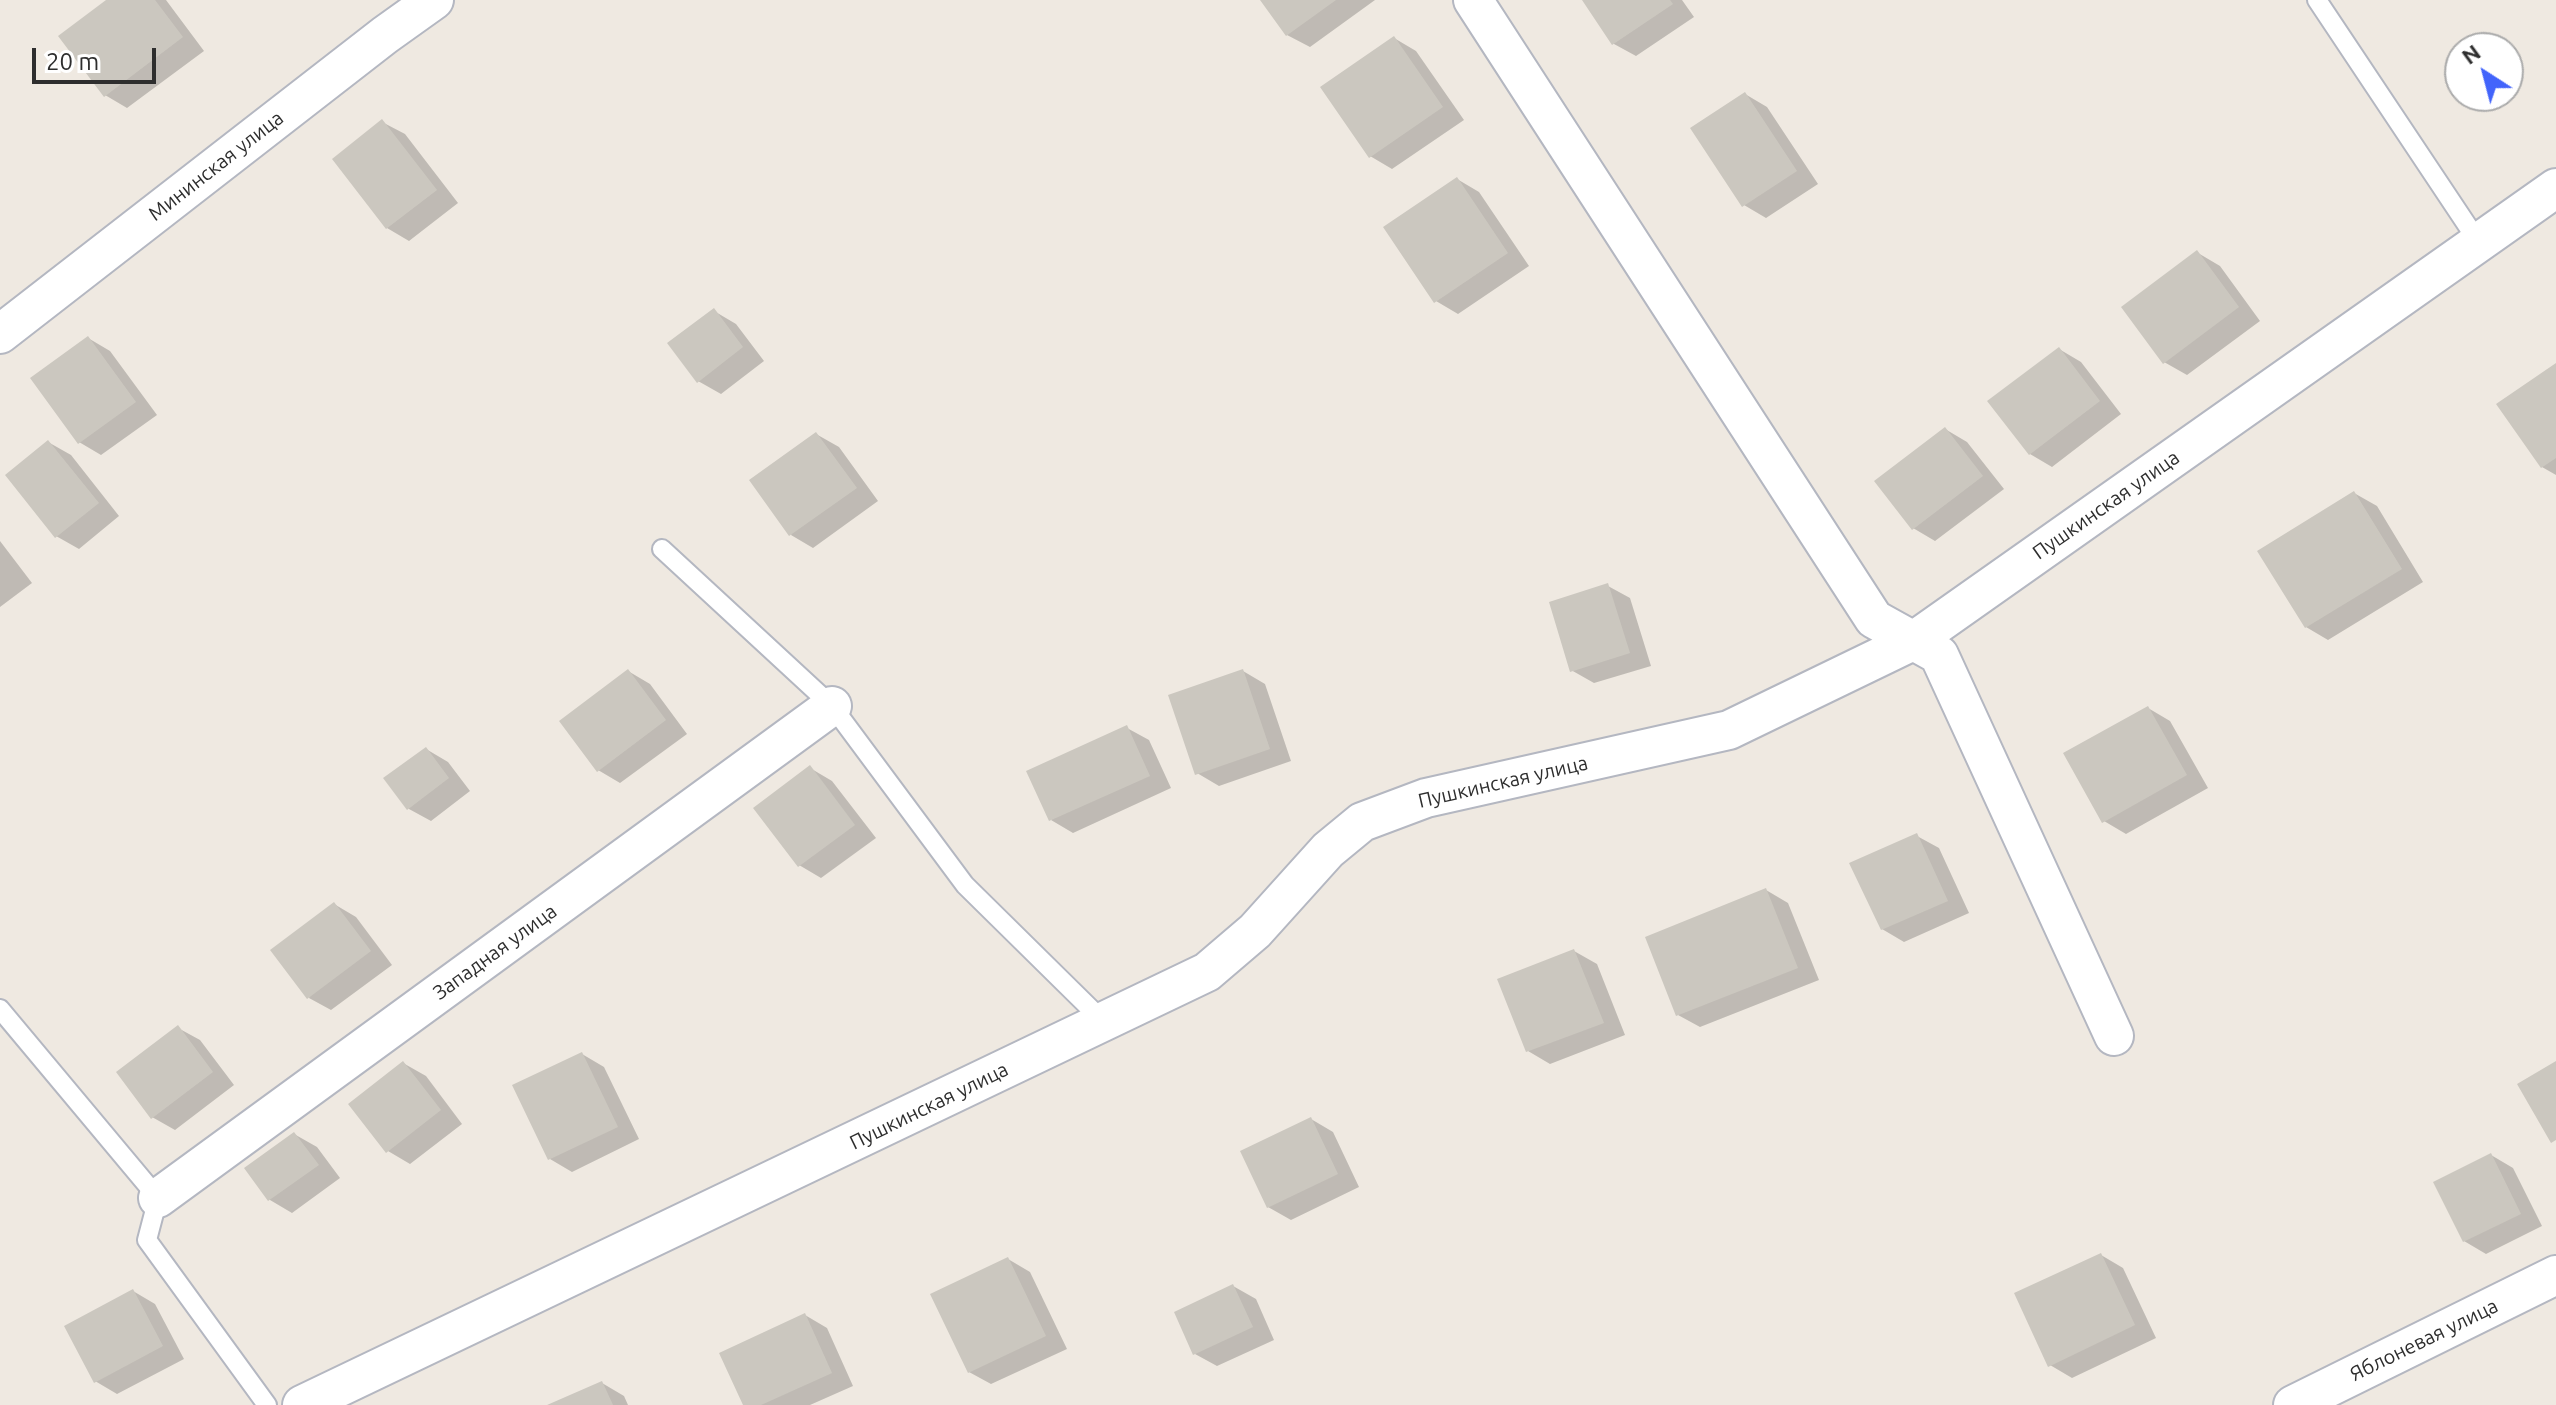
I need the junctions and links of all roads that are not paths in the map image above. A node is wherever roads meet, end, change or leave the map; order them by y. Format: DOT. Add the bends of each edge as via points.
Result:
graph roads {
  1 [pos="434,0"];
  2 [pos="1473,0"];
  3 [pos="2317,0"];
  4 [pos="2556,188"];
  5 [pos="2479,243"];
  6 [pos="0,334"];
  7 [pos="662,549"];
  8 [pos="1915,640"];
  9 [pos="832,706"];
  10 [pos="0,1009"];
  11 [pos="1104,1022"];
  12 [pos="2114,1036"];
  13 [pos="158,1198"];
  14 [pos="2556,1275"];
  15 [pos="267,1405"];
  16 [pos="302,1405"];
  17 [pos="2293,1405"];
  1 -- 6 [label="street, Мининская улица"];
  2 -- 8 [label="street" via="1874,619"];
  3 -- 5 [label="lane"];
  4 -- 5 [label="street, Пушкинская улица"];
  5 -- 8 [label="street, Пушкинская улица"];
  7 -- 9 [label="lane"];
  8 -- 11 [label="street, Пушкинская улица" via="1729,730 1426,798 1362,822 1207,972"];
  8 -- 12 [label="street" via="1939,655"];
  9 -- 11 [label="lane" via="965,885"];
  9 -- 13 [label="street, Западная улица"];
  10 -- 13 [label="lane"];
  11 -- 16 [label="street, Пушкинская улица"];
  13 -- 15 [label="lane" via="147,1240"];
  14 -- 17 [label="street, Яблоневая улица"];
}
